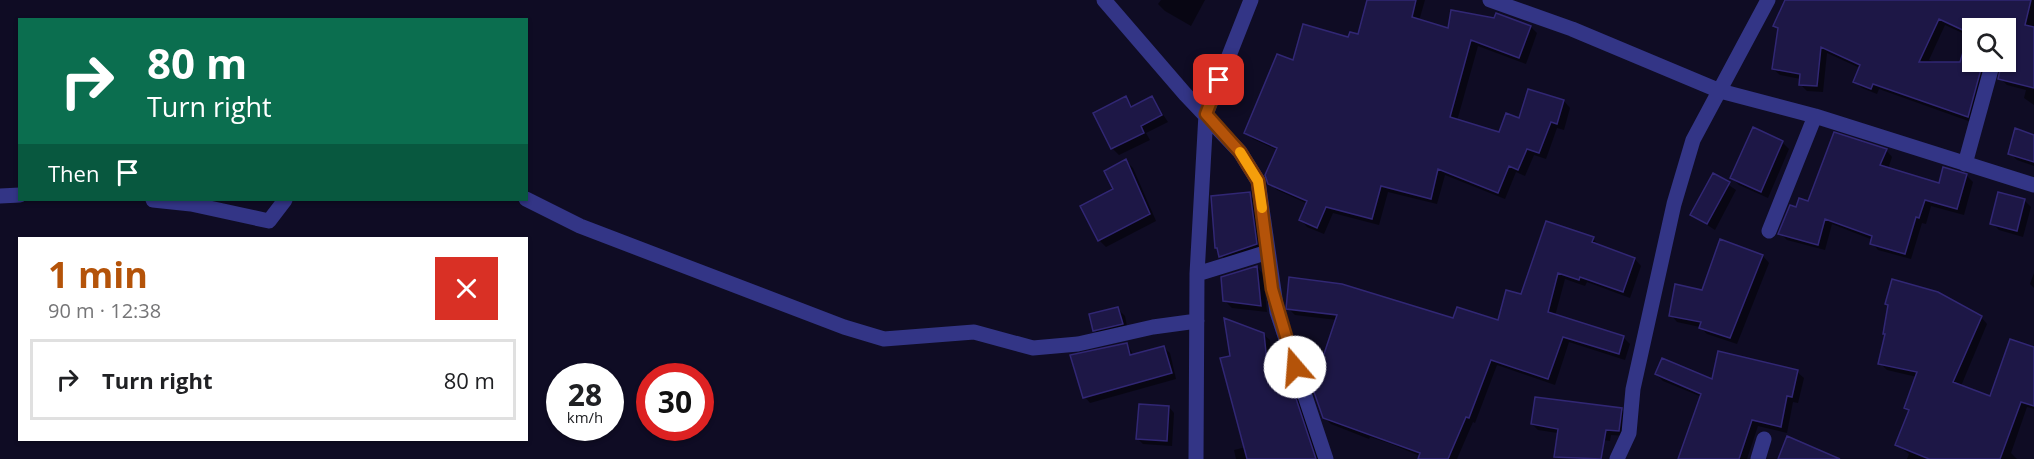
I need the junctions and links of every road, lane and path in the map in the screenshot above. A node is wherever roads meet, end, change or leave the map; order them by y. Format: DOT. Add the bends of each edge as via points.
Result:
graph roads {
  1 [pos="1104,0"];
  2 [pos="1251,0"];
  3 [pos="1491,0"];
  4 [pos="1768,0"];
  5 [pos="1990,72"];
  6 [pos="1720,91"];
  7 [pos="1202,110"];
  8 [pos="1815,116"];
  9 [pos="1965,164"];
  10 [pos="2034,185"];
  11 [pos="18,195"];
  12 [pos="0,196"];
  13 [pos="528,200"];
  14 [pos="162,201"];
  15 [pos="284,201"];
  16 [pos="1769,231"];
  17 [pos="1268,252"];
  18 [pos="1197,274"];
  19 [pos="1197,321"];
  20 [pos="1764,439"];
  21 [pos="1196,459"];
  22 [pos="1326,459"];
  23 [pos="1617,459"];
  24 [pos="1758,459"];
  1 -- 7 [label="street"];
  2 -- 7 [label="street"];
  3 -- 6 [label="street"];
  4 -- 6 [label="street"];
  5 -- 9 [label="street"];
  6 -- 8 [label="street"];
  6 -- 23 [label="street" via="1693,140 1674,204 1633,389 1629,433"];
  7 -- 17 [label="street" via="1240,152 1258,181"];
  7 -- 18 [label="street"];
  8 -- 9 [label="street"];
  8 -- 16 [label="street"];
  9 -- 10 [label="street"];
  11 -- 12 [label="street"];
  13 -- 19 [label="street" via="580,226 884,339 975,332 1033,348 1078,344"];
  14 -- 15 [label="street" via="269,221"];
  17 -- 18 [label="street"];
  17 -- 22 [label="street" via="1277,312"];
  18 -- 19 [label="street"];
  19 -- 21 [label="street"];
  20 -- 24 [label="street"];
}
